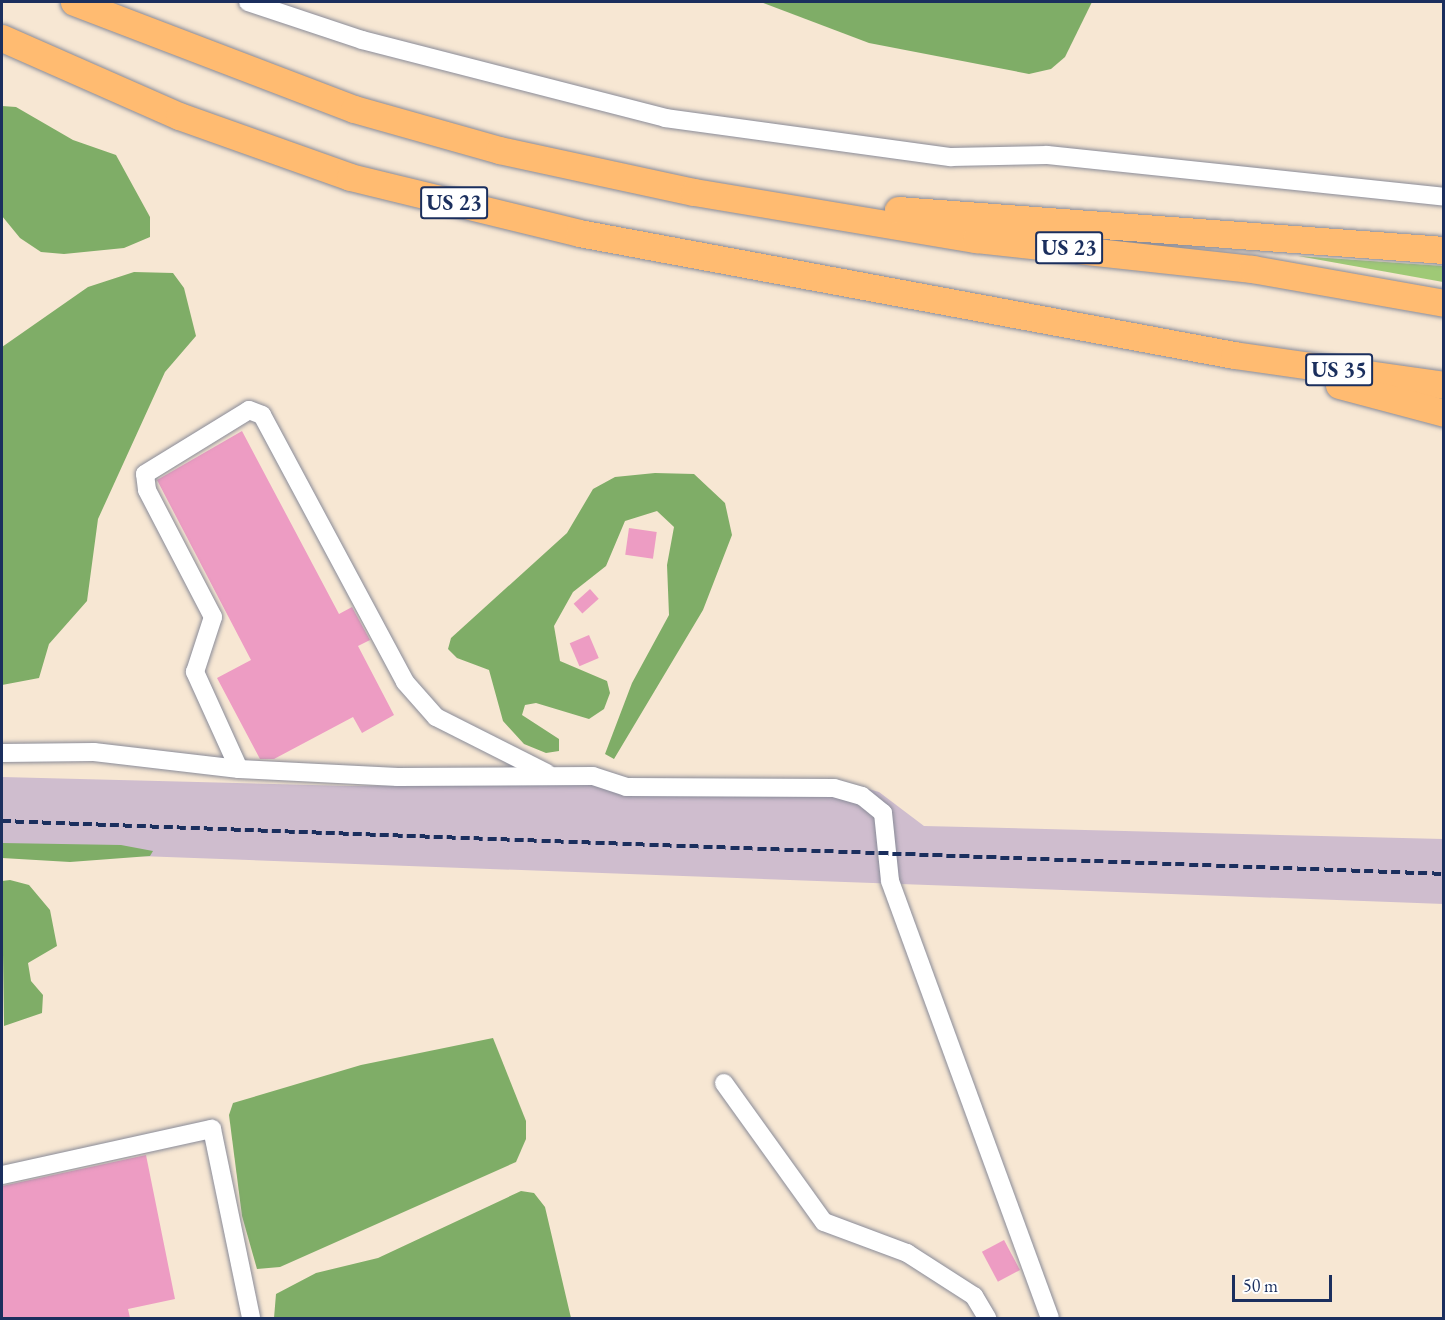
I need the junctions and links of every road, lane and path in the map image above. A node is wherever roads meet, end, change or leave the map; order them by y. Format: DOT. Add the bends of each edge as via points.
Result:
graph roads {
  1 [pos="74,2"];
  2 [pos="248,2"];
  3 [pos="2,38"];
  4 [pos="694,192"];
  5 [pos="1443,197"];
  6 [pos="1443,250"];
  7 [pos="1443,303"];
  8 [pos="1234,355"];
  9 [pos="1443,385"];
  10 [pos="1443,413"];
  11 [pos="2,753"];
  12 [pos="239,769"];
  13 [pos="549,774"];
  14 [pos="724,1083"];
  15 [pos="2,1175"];
  16 [pos="251,1318"];
  17 [pos="987,1318"];
  18 [pos="1050,1318"];
  1 -- 4 [label="highway, US 23" via="354,109 499,150"];
  2 -- 5 [label="lane" via="362,40 665,118 951,158 1047,155"];
  3 -- 8 [label="highway, US 23" via="179,116 350,177 579,233"];
  4 -- 6 [label="highway"];
  4 -- 7 [label="highway, US 23" via="976,239 1252,269"];
  8 -- 9 [label="highway, US 35"];
  8 -- 10 [label="highway, US 23"];
  11 -- 12 [label="lane" via="94,752"];
  12 -- 13 [label="lane" via="478,779"];
  12 -- 13 [label="lane" via="195,672 213,617 147,490 145,474 249,410 262,414 405,682 436,717"];
  13 -- 18 [label="lane" via="593,776 626,787 834,788 862,796 883,813 890,881"];
  14 -- 17 [label="lane" via="824,1222 907,1252 974,1296"];
  15 -- 16 [label="lane" via="212,1129"];
}
